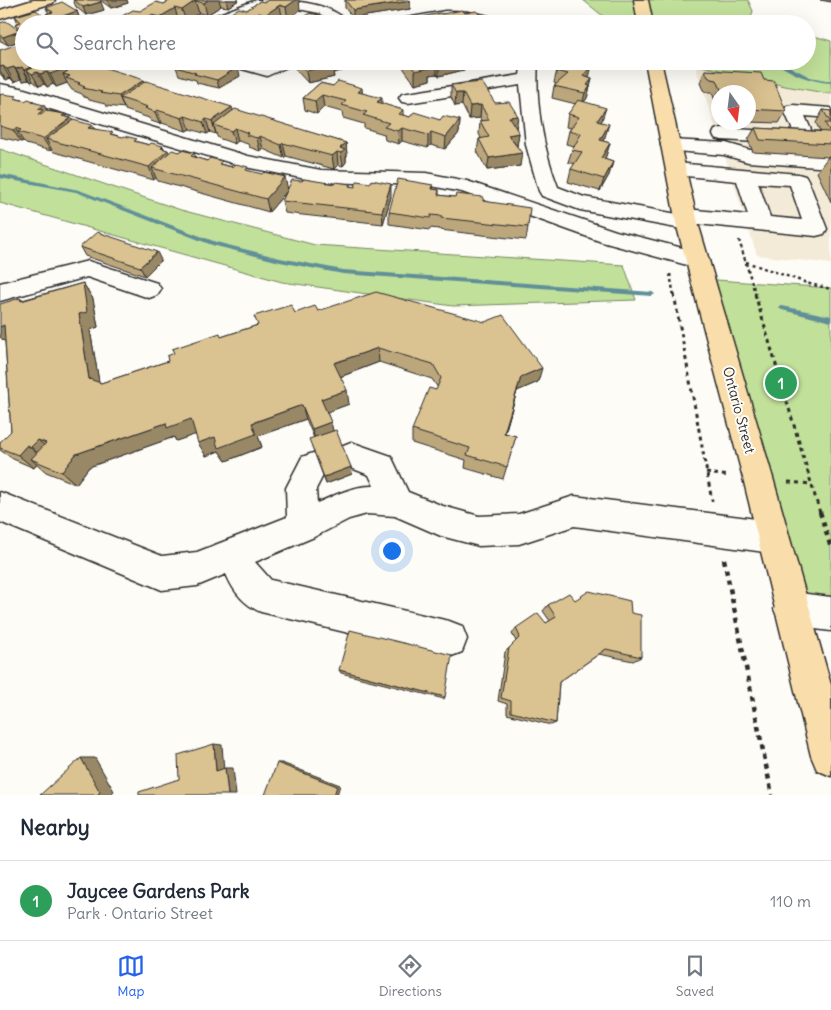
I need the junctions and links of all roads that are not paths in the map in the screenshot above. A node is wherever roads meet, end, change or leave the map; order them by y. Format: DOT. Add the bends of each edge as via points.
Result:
graph roads {
  1 [pos="48,0"];
  2 [pos="269,0"];
  3 [pos="273,0"];
  4 [pos="641,0"];
  5 [pos="0,15"];
  6 [pos="230,15"];
  7 [pos="332,15"];
  8 [pos="445,15"];
  9 [pos="462,15"];
  10 [pos="644,15"];
  11 [pos="529,70"];
  12 [pos="655,70"];
  13 [pos="0,90"];
  14 [pos="408,98"];
  15 [pos="831,112"];
  16 [pos="724,142"];
  17 [pos="750,146"];
  18 [pos="671,148"];
  19 [pos="831,162"];
  20 [pos="746,176"];
  21 [pos="686,220"];
  22 [pos="761,224"];
  23 [pos="698,260"];
  24 [pos="149,289"];
  25 [pos="0,292"];
  26 [pos="350,455"];
  27 [pos="314,466"];
  28 [pos="397,502"];
  29 [pos="0,507"];
  30 [pos="304,526"];
  31 [pos="772,537"];
  32 [pos="235,553"];
  33 [pos="791,609"];
  34 [pos="831,614"];
  35 [pos="449,639"];
  36 [pos="831,756"];
  1 -- 5 [label="main road"];
  2 -- 6 [label="lane"];
  3 -- 7 [label="lane" via="324,9"];
  4 -- 10 [label="main road"];
  8 -- 9 [label="lane"];
  11 -- 14 [label="lane"];
  11 -- 21 [label="lane" via="540,172 548,191 580,204"];
  12 -- 18 [label="main road, Ontario Street"];
  13 -- 23 [label="lane" via="245,161 321,176 426,179 467,188 610,237"];
  15 -- 16 [label="lane" via="793,110 806,139"];
  16 -- 17 [label="lane"];
  16 -- 18 [label="lane"];
  16 -- 19 [label="lane" via="748,156"];
  18 -- 20 [label="lane"];
  18 -- 21 [label="main road, Ontario Street"];
  20 -- 22 [label="lane"];
  20 -- 22 [label="lane" via="798,180 816,229"];
  21 -- 22 [label="lane"];
  21 -- 23 [label="main road, Ontario Street"];
  23 -- 31 [label="main road, Ontario Street"];
  24 -- 25 [label="lane" via="88,269"];
  26 -- 28 [label="lane" via="380,464"];
  27 -- 30 [label="lane" via="301,488"];
  28 -- 30 [label="lane" via="367,500 344,506"];
  28 -- 31 [label="lane" via="441,521 479,531 519,529 574,512"];
  29 -- 32 [label="lane" via="162,573 197,569"];
  30 -- 32 [label="lane"];
  31 -- 33 [label="main road, Ontario Street"];
  32 -- 35 [label="lane" via="242,573 261,595"];
  33 -- 34 [label="lane"];
  33 -- 36 [label="main road, Ontario Street"];
}
